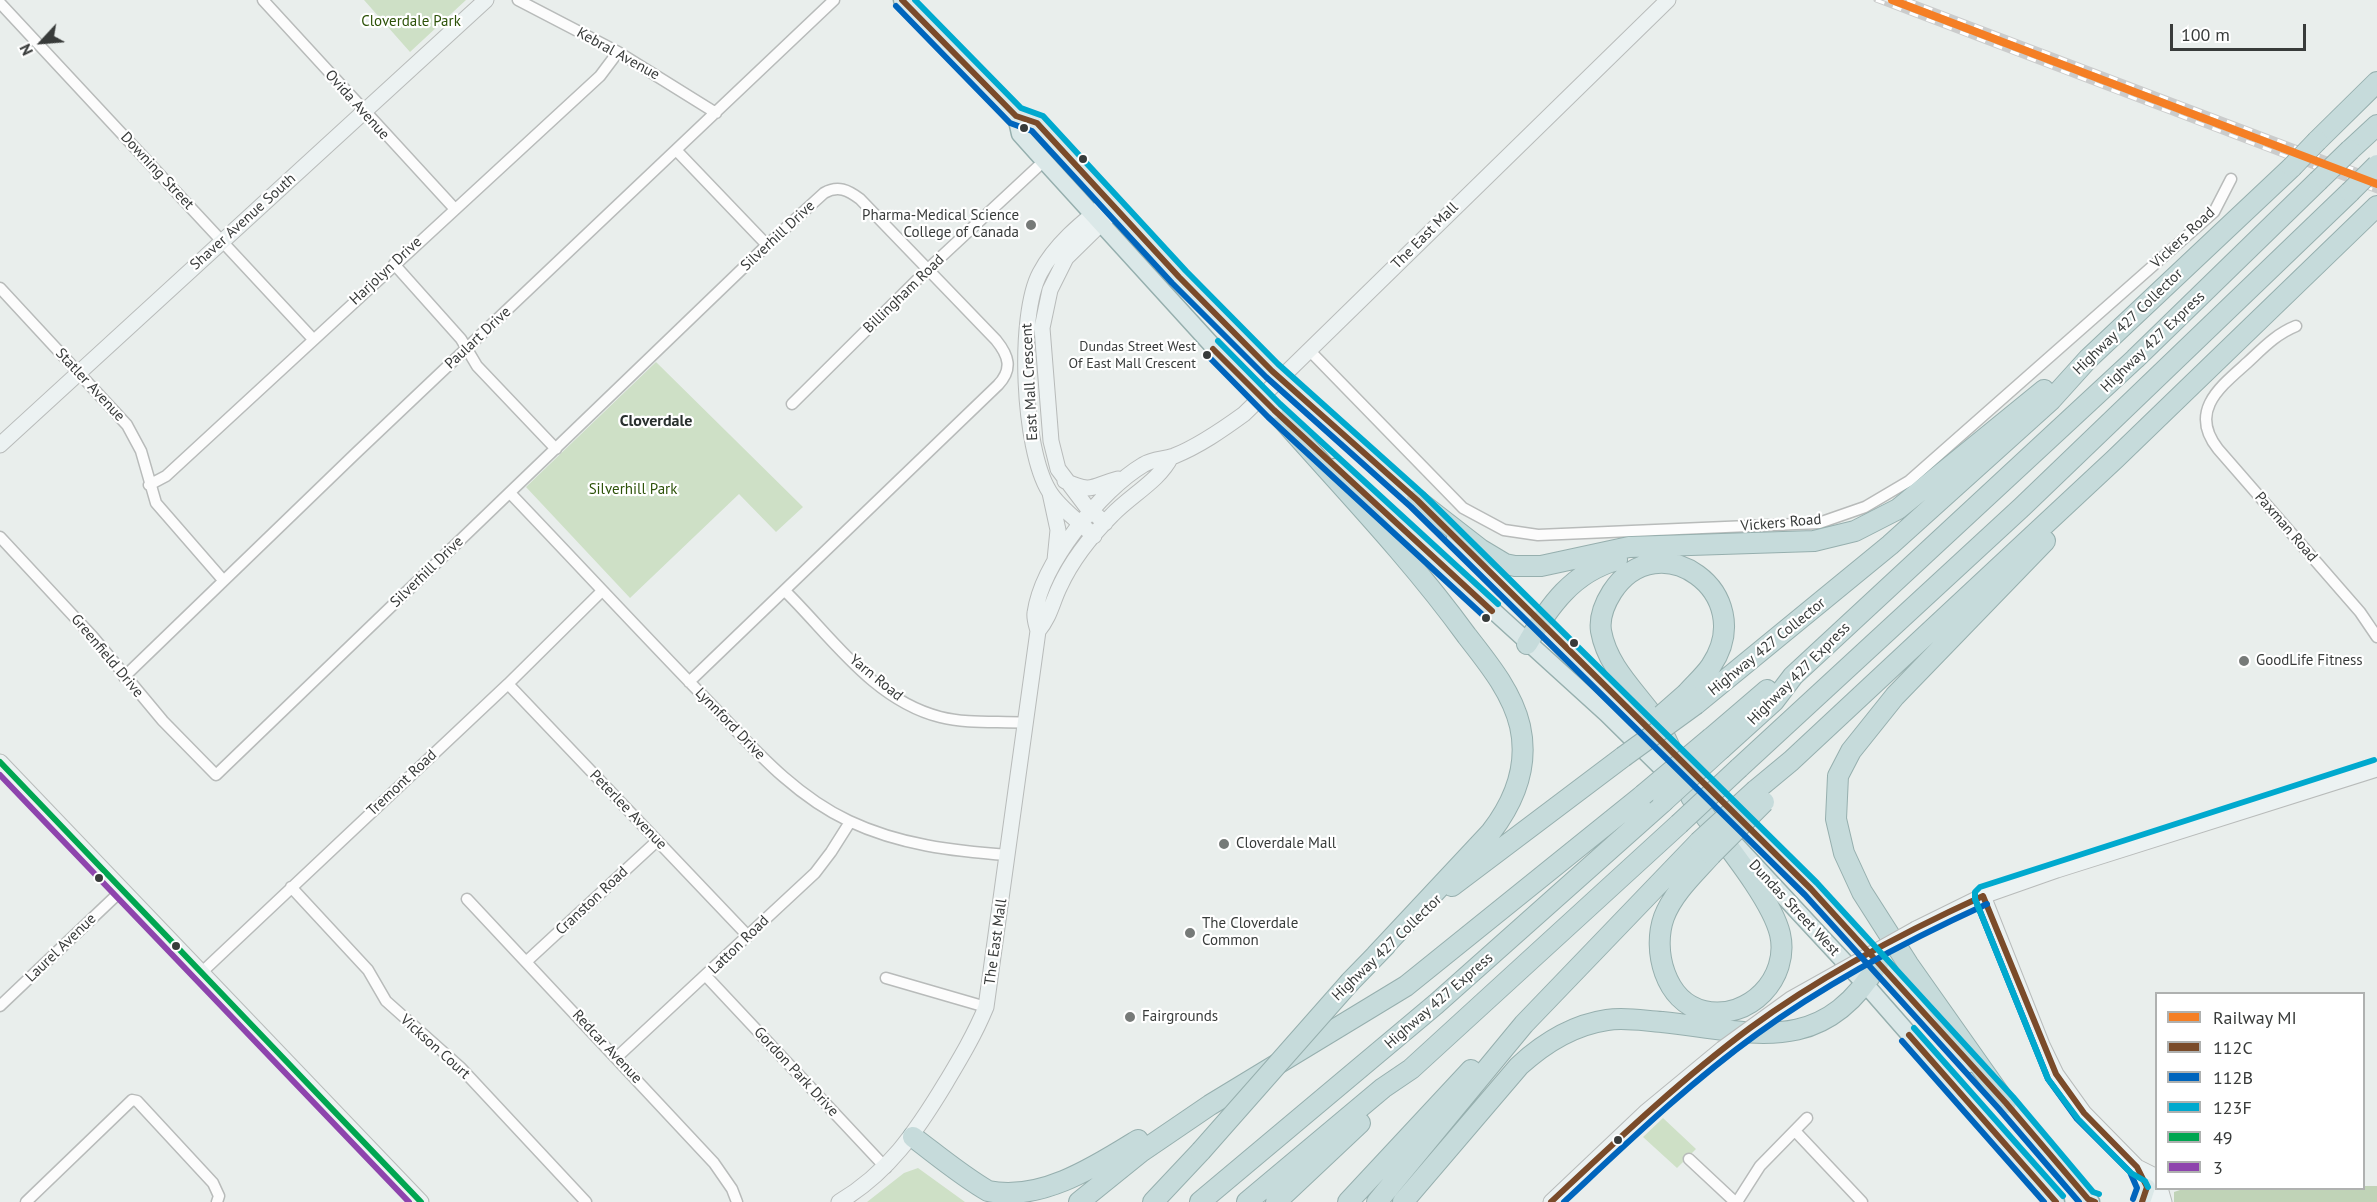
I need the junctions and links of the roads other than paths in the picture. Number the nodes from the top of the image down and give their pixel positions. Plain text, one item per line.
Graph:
1 (263, 0) edge
2 (486, 0) edge
3 (518, 0) edge
4 (834, 0) edge
5 (902, 0) edge
6 (1668, 0) edge
7 (0, 3) edge
8 (618, 52) junction
9 (2377, 82) edge
10 (364, 113) junction
11 (716, 113) junction
12 (1016, 116) junction
13 (2377, 124) edge
14 (676, 150) junction
15 (1044, 161) junction
16 (2377, 165) edge
17 (2231, 178) dead end
18 (1112, 205) junction
19 (2376, 207) edge
20 (454, 208) junction
21 (1097, 218) junction
22 (221, 241) junction
23 (767, 245) junction
24 (394, 264) junction
25 (928, 269) junction
26 (0, 288) edge
27 (2295, 326) dead end
28 (313, 339) junction
29 (467, 349) junction
30 (1309, 350) junction
31 (2088, 359) junction
32 (79, 373) junction
33 (792, 404) dead end
34 (1274, 410) junction
35 (0, 445) edge
36 (556, 449) junction
37 (1171, 457) junction
38 (1124, 477) junction
39 (1065, 481) junction
40 (149, 485) junction
41 (510, 493) junction
42 (1050, 493) junction
43 (1417, 500) junction
44 (2069, 501) junction
45 (1087, 518) junction
46 (1105, 523) junction
47 (1094, 536) junction
48 (0, 537) edge
49 (1669, 546) junction
50 (1054, 562) junction
51 (224, 580) junction
52 (602, 591) junction
53 (785, 591) junction
54 (1540, 621) junction
55 (1038, 631) junction
56 (2377, 637) edge
57 (1527, 644) junction
58 (124, 677) junction
59 (689, 682) junction
60 (508, 684) junction
61 (1691, 698) junction
62 (1026, 723) junction
63 (1716, 743) junction
64 (1672, 752) junction
65 (0, 762) edge
66 (2377, 769) edge
67 (216, 775) joint
68 (1691, 797) junction
69 (850, 822) junction
70 (657, 841) junction
71 (1705, 849) junction
72 (1008, 855) junction
73 (1679, 860) junction
74 (291, 887) junction
75 (122, 890) junction
76 (1983, 896) junction
77 (467, 899) dead end
78 (748, 936) junction
79 (1376, 954) junction
80 (527, 961) junction
81 (1878, 964) junction
82 (201, 973) junction
83 (706, 976) junction
84 (886, 978) dead end
85 (1866, 985) junction
86 (0, 1006) edge
87 (986, 1007) junction
88 (616, 1058) junction
89 (1411, 1069) junction
90 (1248, 1080) junction
91 (2006, 1103) junction
92 (1807, 1118) dead end
93 (1796, 1132) junction
94 (913, 1137) junction
95 (1689, 1159) dead end
96 (886, 1168) junction
97 (2152, 1192) edge
98 (2092, 1201) edge
99 (26, 1202) edge
100 (216, 1202) edge
101 (421, 1202) edge
102 (586, 1202) edge
103 (737, 1202) edge
104 (839, 1202) edge
105 (1079, 1202) edge
106 (1153, 1202) edge
107 (1200, 1202) edge
108 (1247, 1202) edge
109 (1276, 1202) edge
110 (1348, 1202) edge
111 (1377, 1202) edge
112 (1402, 1202) edge
113 (1551, 1202) edge
114 (1736, 1202) edge
115 (1862, 1202) edge
116 (2056, 1202) edge
117 (2164, 1202) edge

1 - 10 street, Ovida Avenue
2 - 10 main road, Shaver Avenue South
3 - 8 street, Kebral Avenue
4 - 11 street, Paulart Drive
5 - 12 main road, Dundas Street West
6 - 30 main road, The East Mall
7 - 22 street, Downing Street
8 - 11 street, Kebral Avenue
8 - 20 street, Harjolyn Drive
9 - 31 highway, Highway 427 Collector, bridge
10 - 20 street, Ovida Avenue
10 - 22 main road, Shaver Avenue South
11 - 14 street, Paulart Drive
12 - 15 main road, Dundas Street West
12 - 18 main road, Dundas Street West
13 - 63 highway, Highway 427 Express, bridge
14 - 23 street
14 - 29 street, Paulart Drive
15 - 21 main road, Dundas Street West
15 - 25 street, Billingham Road
16 - 89 highway, Highway 427 Express, bridge
17 - 30 street, Vickers Road
18 - 21 main road, East Mall Crescent
18 - 43 main road, Dundas Street West, bridge
19 - 44 highway
20 - 24 street, Harjolyn Drive
21 - 34 main road, Dundas Street West, bridge
21 - 39 main road, East Mall Crescent
21 - 42 main road, East Mall Crescent
22 - 28 street, Downing Street
22 - 32 main road, Shaver Avenue South
23 - 25 street, Silverhill Drive
23 - 36 street, Silverhill Drive
24 - 28 street, Harjolyn Drive
24 - 29 street
25 - 33 street, Billingham Road
25 - 53 street, Silverhill Drive
26 - 32 street, Statler Avenue
27 - 56 street, Paxman Road
28 - 40 street, Harjolyn Drive
29 - 36 street
29 - 51 street, Paulart Drive
30 - 37 main road, The East Mall
31 - 49 highway
31 - 61 highway, Highway 427 Collector
32 - 35 main road, Shaver Avenue South
32 - 40 street, Statler Avenue
34 - 57 main road, Dundas Street West
34 - 79 highway
36 - 41 street, Silverhill Drive
37 - 38 main road, The East Mall
37 - 46 main road, The East Mall
38 - 39 main road
38 - 45 main road, The East Mall
39 - 45 main road, East Mall Crescent
40 - 51 street, Statler Avenue
41 - 52 street, Lynnford Drive
41 - 67 street, Silverhill Drive
42 - 45 main road, East Mall Crescent
42 - 50 main road
43 - 49 highway
43 - 54 main road, Dundas Street West
44 - 71 highway, bridge
44 - 91 highway
45 - 46 main road, East Mall Crescent
45 - 47 main road, East Mall Crescent
45 - 50 main road, The East Mall
46 - 47 main road, The East Mall
47 - 55 main road, The East Mall
48 - 58 street, Greenfield Drive
49 - 54 highway
50 - 55 main road, The East Mall
51 - 58 street, Paulart Drive
52 - 59 street, Lynnford Drive
52 - 60 street, Tremont Road
53 - 59 street, Silverhill Drive
53 - 62 street, Yarn Road
54 - 57 highway
54 - 64 main road, Dundas Street West
55 - 62 main road, The East Mall
57 - 68 main road, Dundas Street West
58 - 67 street, Greenfield Drive
59 - 69 street, Lynnford Drive
60 - 70 street, Peterlee Avenue
60 - 74 street, Tremont Road
61 - 64 highway
61 - 79 highway, Highway 427 Collector, bridge
62 - 72 main road, The East Mall
63 - 90 highway, bridge
63 - 107 highway, Highway 427 Express, bridge
64 - 81 main road, Dundas Street West
65 - 75 main road
66 - 76 main road
68 - 71 highway
68 - 85 main road, Dundas Street West
69 - 72 street, Lynnford Drive
69 - 78 street, Latton Road
70 - 78 street, Peterlee Avenue
70 - 80 street, Cranston Road
71 - 73 highway
72 - 87 main road, The East Mall
73 - 110 highway
73 - 111 highway
74 - 82 street, Tremont Road
74 - 102 street, Vickson Court
75 - 82 main road
75 - 86 street, Laurel Avenue
76 - 97 main road
76 - 113 main road, bridge
77 - 80 street, Redcar Avenue
78 - 83 street, Latton Road
79 - 106 highway, Highway 427 Collector, bridge
80 - 88 street, Redcar Avenue
81 - 85 highway
81 - 91 main road, Dundas Street West
82 - 101 main road
83 - 88 street, Latton Road
83 - 96 street, Gordon Park Drive
84 - 87 street
85 - 112 highway
85 - 116 main road, Dundas Street West
87 - 94 main road, The East Mall
88 - 103 street, Redcar Avenue
89 - 108 highway, Highway 427 Express
89 - 109 highway
90 - 94 highway
90 - 105 highway
91 - 98 main road, Dundas Street West
92 - 93 street
93 - 114 street
93 - 115 street
94 - 96 main road, The East Mall
95 - 114 street
96 - 104 main road, The East Mall
97 - 117 main road
99 - 100 street

